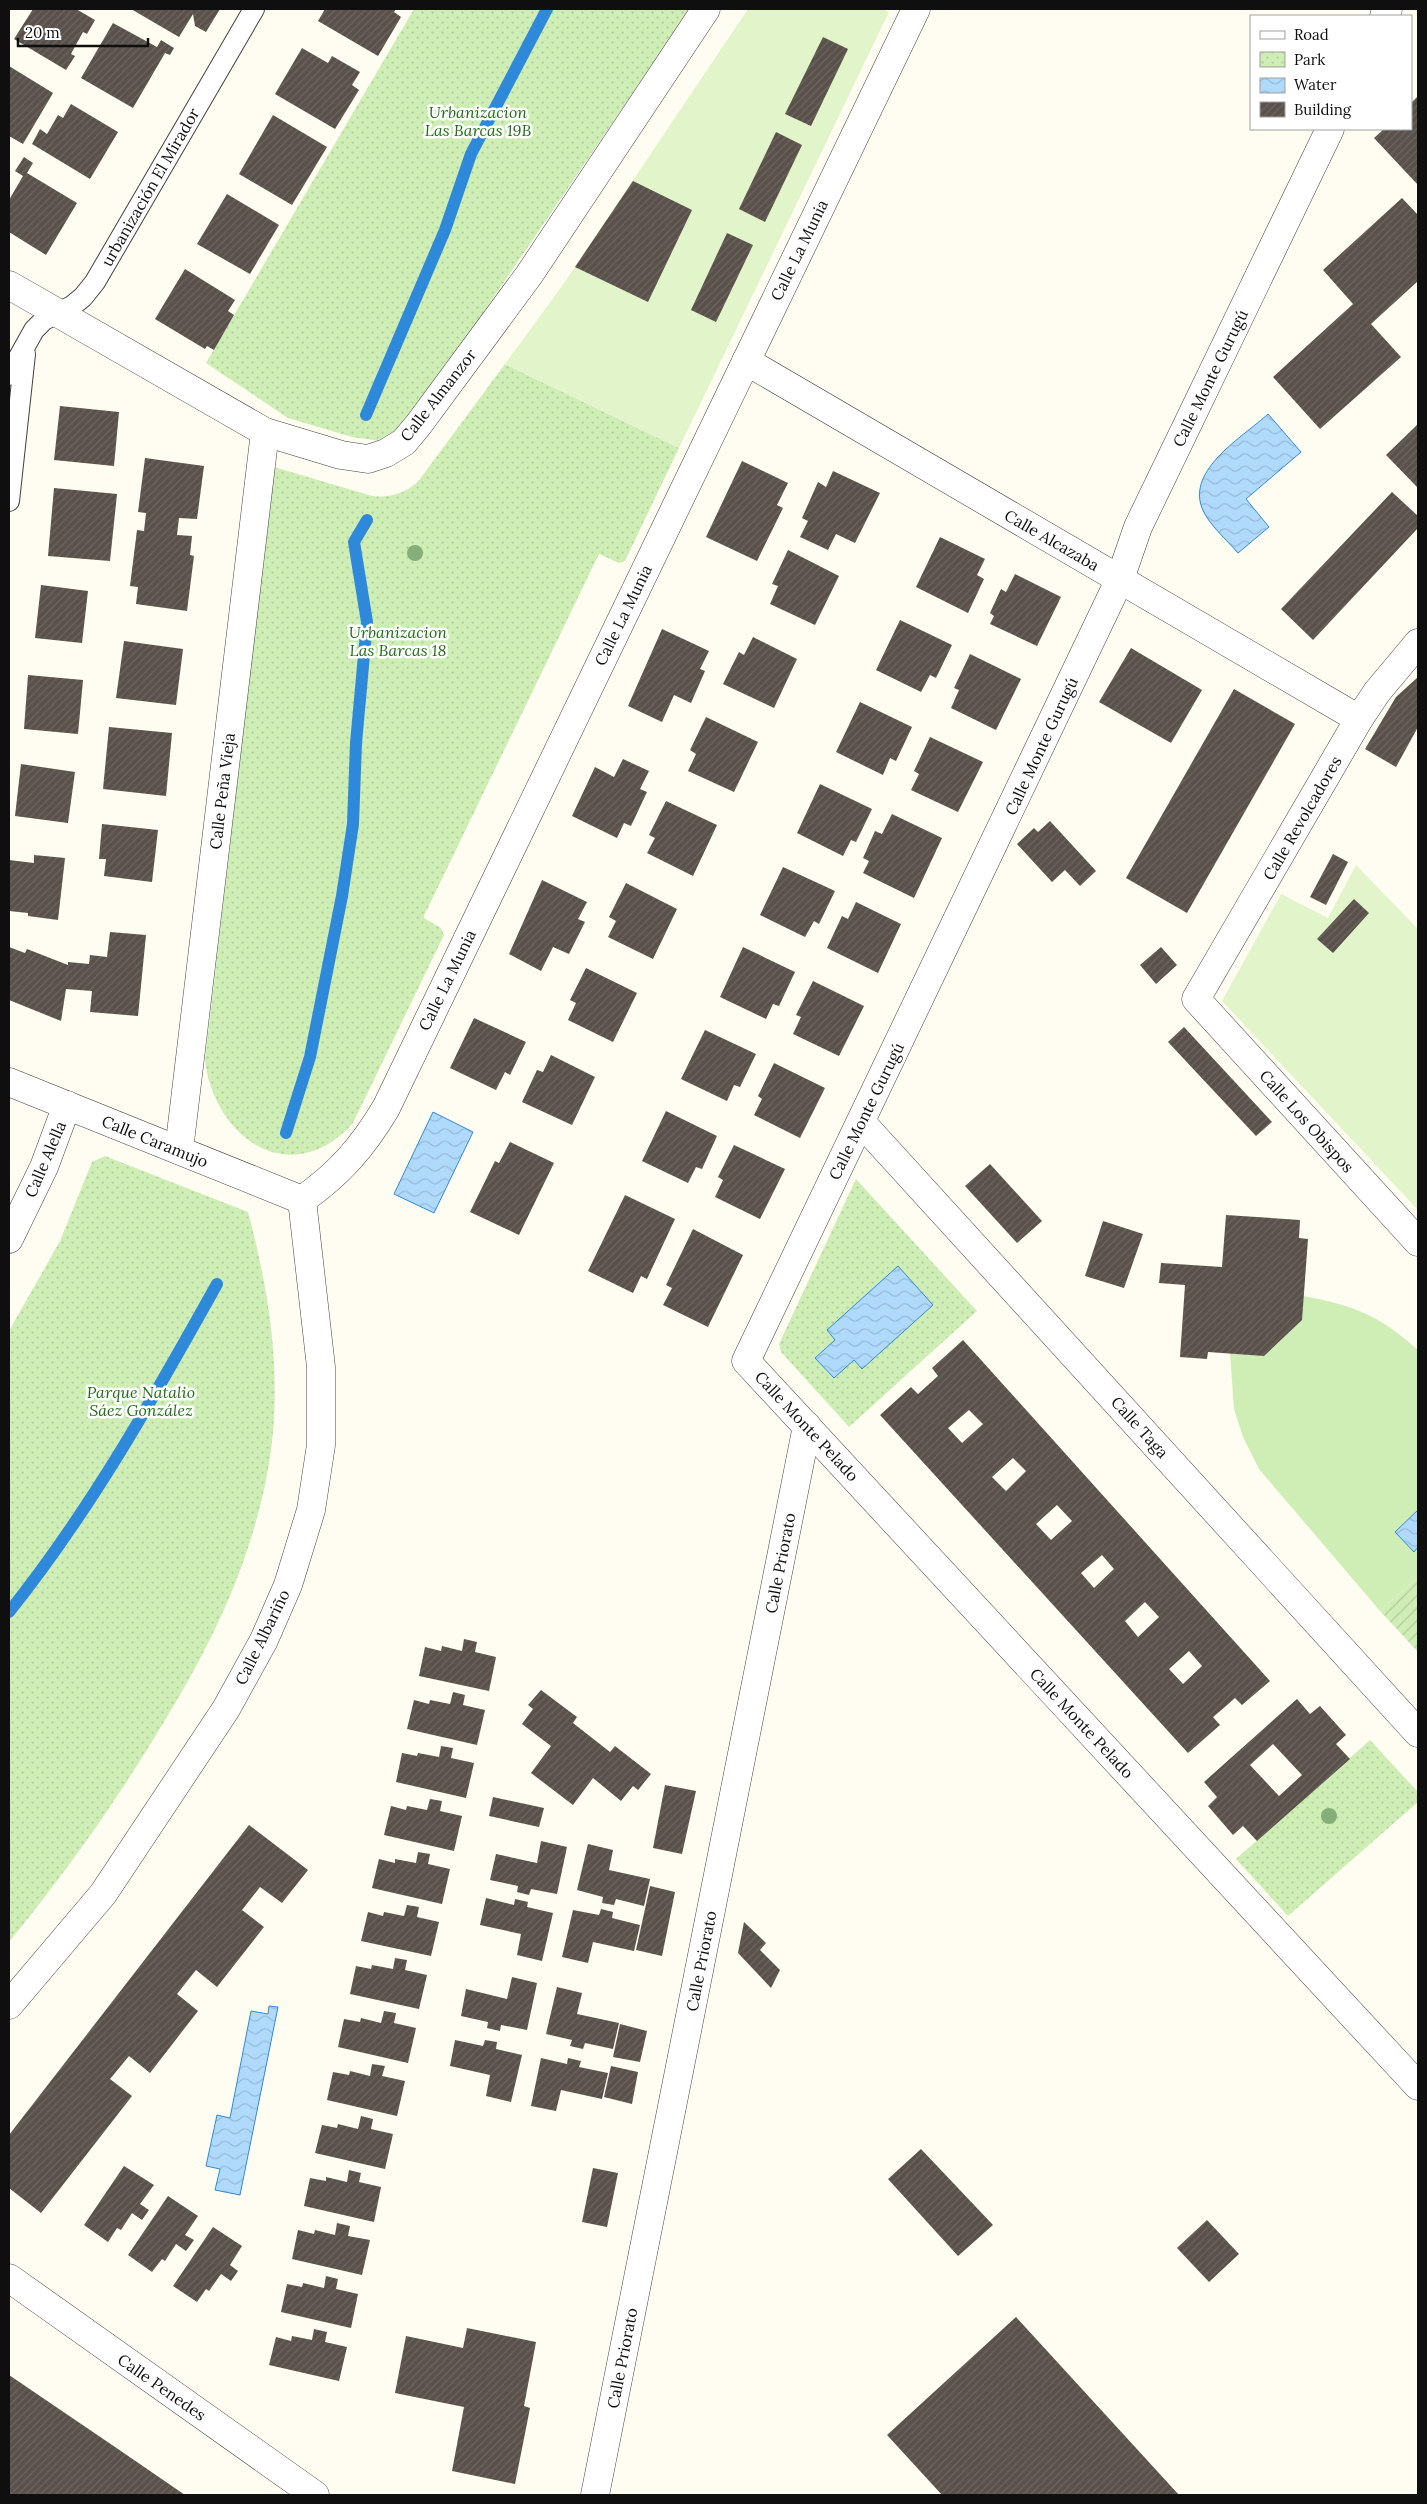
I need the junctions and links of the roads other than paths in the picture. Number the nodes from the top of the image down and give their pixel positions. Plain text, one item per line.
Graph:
1 (254, 9) edge
2 (706, 9) edge
3 (916, 9) edge
4 (1330, 130) edge
5 (9, 285) edge
6 (58, 313) junction
7 (26, 347) junction
8 (746, 361) junction
9 (9, 375) edge
10 (265, 432) junction
11 (9, 501) edge
12 (1120, 579) junction
13 (1418, 643) edge
14 (1359, 719) junction
15 (1196, 999) joint
16 (9, 1082) edge
17 (67, 1105) junction
18 (861, 1122) junction
19 (179, 1150) junction
20 (302, 1200) junction
21 (9, 1239) edge
22 (1418, 1242) edge
23 (746, 1361) joint
24 (807, 1426) junction
25 (1418, 1733) edge
26 (9, 2006) edge
27 (1418, 2086) edge
28 (9, 2278) edge
29 (315, 2495) edge
30 (595, 2495) edge

1 - 6 lane, urbanización El Mirador
2 - 10 street, Calle Almanzor
3 - 8 street, Calle La Munia
4 - 12 street, Calle Monte Gurugú
5 - 6 street, Calle Almanzor
6 - 7 lane, urbanización El Mirador
6 - 10 street, Calle Almanzor
7 - 9 lane, urbanización El Mirador
7 - 11 lane, urbanización El Mirador
8 - 12 street, Calle Alcazaba
8 - 20 street, Calle La Munia
10 - 19 street, Calle Peña Vieja
12 - 14 street, Calle Alcazaba
12 - 18 street, Calle Monte Gurugú
13 - 14 street, Calle Revolcadores
14 - 15 street, Calle Revolcadores
15 - 22 street, Calle Los Obispos
16 - 17 street, Calle Caramujo
17 - 19 street, Calle Caramujo
17 - 21 street, Calle Alella
18 - 23 street, Calle Monte Gurugú
18 - 25 street, Calle Taga
19 - 20 street, Calle Caramujo
20 - 26 street, Calle Albariño
23 - 24 street, Calle Monte Pelado
24 - 27 street, Calle Monte Pelado
24 - 30 street, Calle Priorato
28 - 29 street, Calle Penedes

